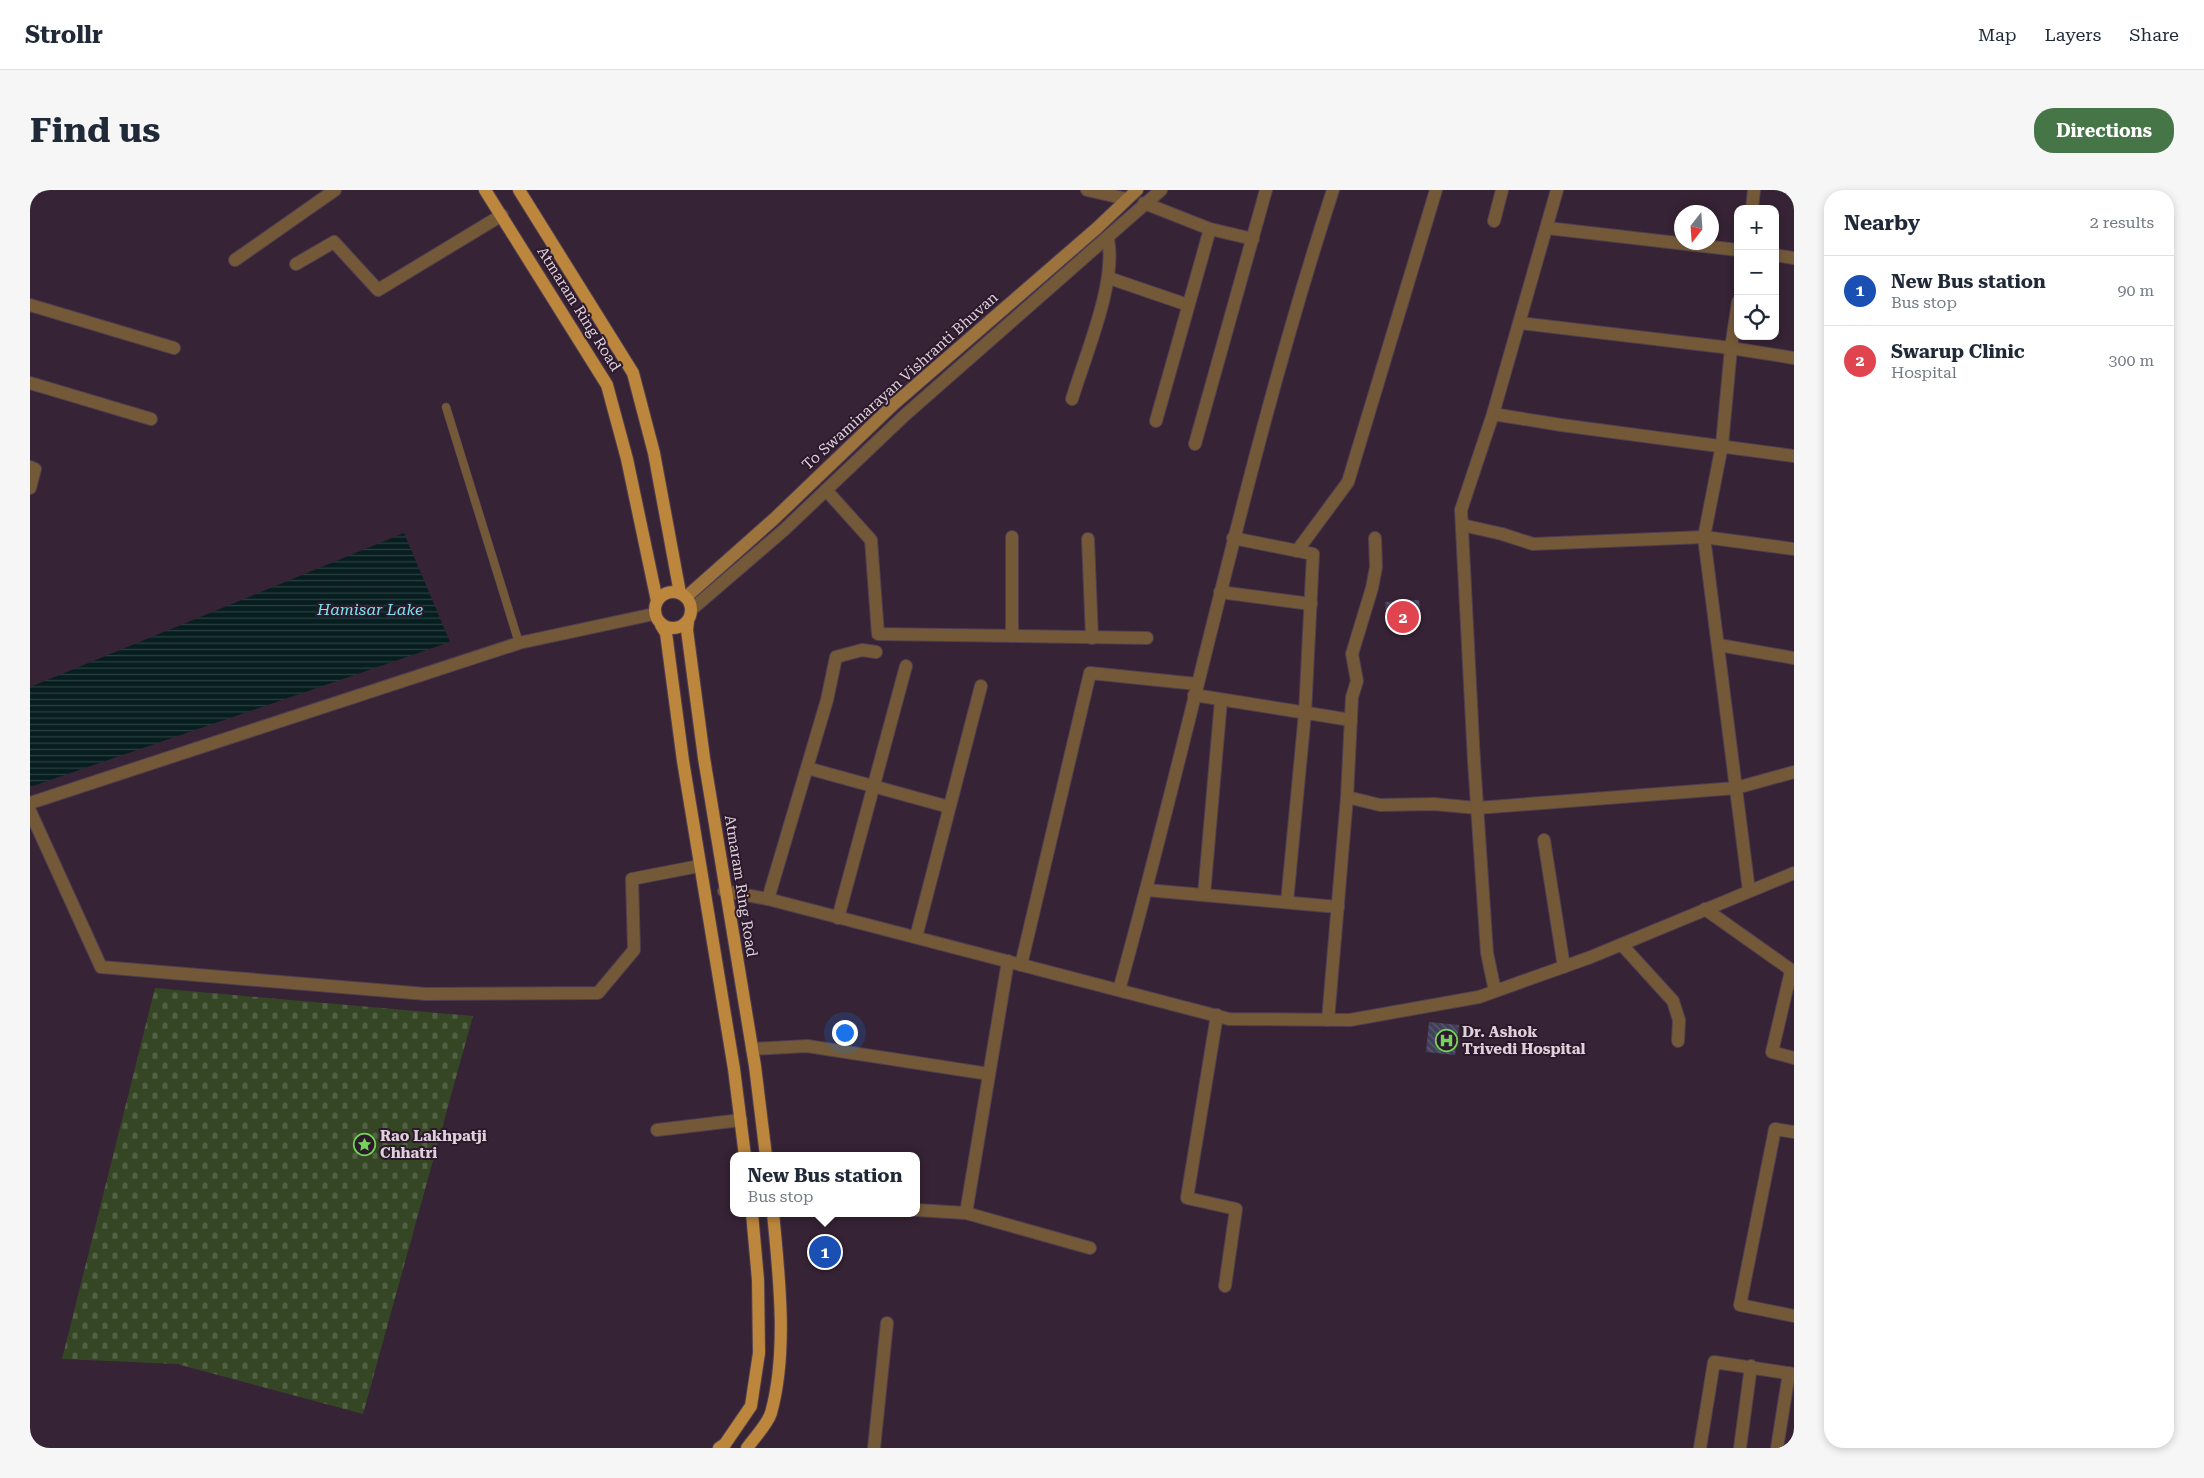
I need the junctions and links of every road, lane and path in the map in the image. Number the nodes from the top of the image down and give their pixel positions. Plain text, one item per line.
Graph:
1 (335, 190) edge
2 (485, 190) edge
3 (519, 190) edge
4 (1137, 190) edge
5 (1161, 190) edge
6 (1266, 190) edge
7 (1333, 190) edge
8 (1436, 190) edge
9 (1502, 190) edge
10 (1557, 190) edge
11 (1754, 190) edge
12 (1093, 191) edge
13 (1127, 199) junction
14 (1144, 203) junction
15 (1752, 205) edge
16 (502, 216) junction
17 (1494, 221) dead end
18 (1547, 228) junction
19 (1210, 229) junction
20 (1108, 238) junction
21 (1253, 239) junction
22 (1734, 250) edge
23 (1779, 256) edge
24 (1794, 258) edge
25 (235, 260) dead end
26 (296, 264) dead end
27 (1109, 278) junction
28 (1188, 304) junction
29 (30, 306) edge
30 (1520, 323) junction
31 (1734, 328) edge
32 (174, 348) dead end
33 (1731, 348) junction
34 (1794, 358) edge
35 (30, 383) edge
36 (1072, 399) dead end
37 (446, 407) dead end
38 (1493, 414) junction
39 (151, 419) dead end
40 (1156, 421) dead end
41 (1195, 444) dead end
42 (1722, 445) junction
43 (1794, 456) edge
44 (30, 467) edge
45 (30, 488) edge
46 (826, 490) junction
47 (1462, 525) junction
48 (1012, 537) dead end
49 (1704, 537) junction
50 (1233, 538) junction
51 (1375, 538) dead end
52 (1088, 539) dead end
53 (1794, 549) edge
54 (1297, 551) junction
55 (1220, 592) junction
56 (683, 595) junction
57 (656, 601) junction
58 (1311, 604) junction
59 (690, 615) junction
60 (658, 619) junction
61 (1012, 636) junction
62 (1092, 638) junction
63 (1147, 638) dead end
64 (519, 643) junction
65 (1719, 646) junction
66 (876, 652) dead end
67 (1794, 658) edge
68 (906, 666) dead end
69 (981, 686) dead end
70 (1196, 690) junction
71 (1221, 700) junction
72 (1305, 713) junction
73 (1351, 720) junction
74 (807, 768) junction
75 (1794, 772) edge
76 (873, 786) junction
77 (1736, 788) junction
78 (1347, 797) junction
79 (30, 803) edge
80 (950, 807) junction
81 (1477, 808) junction
82 (30, 811) edge
83 (1544, 840) dead end
84 (699, 866) junction
85 (1794, 873) edge
86 (1147, 890) junction
87 (724, 891) junction
88 (1749, 891) junction
89 (1204, 895) junction
90 (768, 899) junction
91 (1287, 902) junction
92 (1338, 907) junction
93 (1705, 909) junction
94 (838, 918) junction
95 (916, 937) junction
96 (1622, 944) junction
97 (1008, 961) junction
98 (1021, 964) junction
99 (1564, 967) junction
100 (1792, 971) edge
101 (1119, 990) junction
102 (1495, 991) junction
103 (1217, 1016) junction
104 (1328, 1020) junction
105 (1678, 1041) dead end
106 (752, 1049) junction
107 (1794, 1058) edge
108 (989, 1074) junction
109 (741, 1120) junction
110 (657, 1130) dead end
111 (1794, 1132) edge
112 (745, 1152) edge
113 (765, 1152) edge
114 (920, 1210) edge
115 (966, 1213) junction
116 (752, 1217) edge
117 (773, 1217) edge
118 (1090, 1248) dead end
119 (1225, 1286) dead end
120 (1794, 1316) edge
121 (887, 1322) dead end
122 (1751, 1366) junction
123 (1792, 1374) edge
124 (719, 1448) edge
125 (747, 1448) edge
126 (874, 1448) edge
127 (1700, 1448) edge
128 (1740, 1448) edge
129 (1777, 1448) edge

1 - 25 street
2 - 16 main road, Atmaram Ring Road
3 - 56 main road, Atmaram Ring Road
4 - 13 main road, To Swaminarayan Vishranti Bhuvan
5 - 14 street
6 - 21 street
7 - 50 street
8 - 54 street
9 - 17 street
10 - 18 street
11 - 15 street
12 - 13 street
13 - 56 main road, To Swaminarayan Vishranti Bhuvan
14 - 19 street
14 - 20 street
16 - 26 street
16 - 57 main road, Atmaram Ring Road
18 - 22 street
18 - 30 street
19 - 21 street
19 - 28 street
20 - 27 street
20 - 46 street
21 - 41 street
23 - 24 street
27 - 28 street
27 - 36 street
28 - 40 street
29 - 32 street
30 - 33 street
30 - 38 street
31 - 33 street
33 - 34 street
33 - 42 street
35 - 39 street
37 - 64 lane
38 - 42 street
38 - 47 street
42 - 43 street
42 - 49 street
44 - 45 street
46 - 59 street
46 - 61 street
47 - 49 street
47 - 81 street
48 - 61 street
49 - 53 street
49 - 65 street
50 - 54 street
50 - 55 street
51 - 73 street
52 - 62 street
54 - 58 street
55 - 58 street
55 - 70 street
56 - 57 main road
56 - 59 main road
57 - 60 main road
58 - 72 street
59 - 60 main road
59 - 87 main road, Atmaram Ring Road
60 - 64 street
60 - 84 main road
61 - 62 street
62 - 63 street
64 - 79 street
65 - 67 street
65 - 77 street
66 - 74 street
68 - 76 street
69 - 80 street
70 - 71 street
70 - 86 street
70 - 98 street
71 - 72 street
71 - 89 street
72 - 73 street
72 - 91 street
73 - 78 street
74 - 76 street
74 - 90 street
75 - 77 street
76 - 80 street
76 - 94 street
77 - 81 street
77 - 88 street
78 - 81 street
78 - 92 street
80 - 95 street
81 - 102 street
82 - 84 street
83 - 99 street
84 - 109 main road
85 - 88 street
86 - 89 street
86 - 101 street
87 - 90 street
87 - 106 main road, Atmaram Ring Road
88 - 93 street
89 - 91 street
90 - 94 street
91 - 92 street
92 - 104 street
93 - 96 street
93 - 100 street
94 - 95 street
95 - 97 street
96 - 99 street
96 - 105 street
97 - 98 street
97 - 108 street
98 - 101 street
99 - 102 street
100 - 107 street
101 - 103 street
102 - 104 street
103 - 104 street
103 - 119 street
106 - 108 street
106 - 113 main road, Atmaram Ring Road
108 - 115 street
109 - 110 street
109 - 112 main road
111 - 120 street
114 - 115 street
115 - 118 street
116 - 124 main road
117 - 125 main road
121 - 126 street
122 - 123 street
122 - 127 street
122 - 128 street
123 - 129 street

